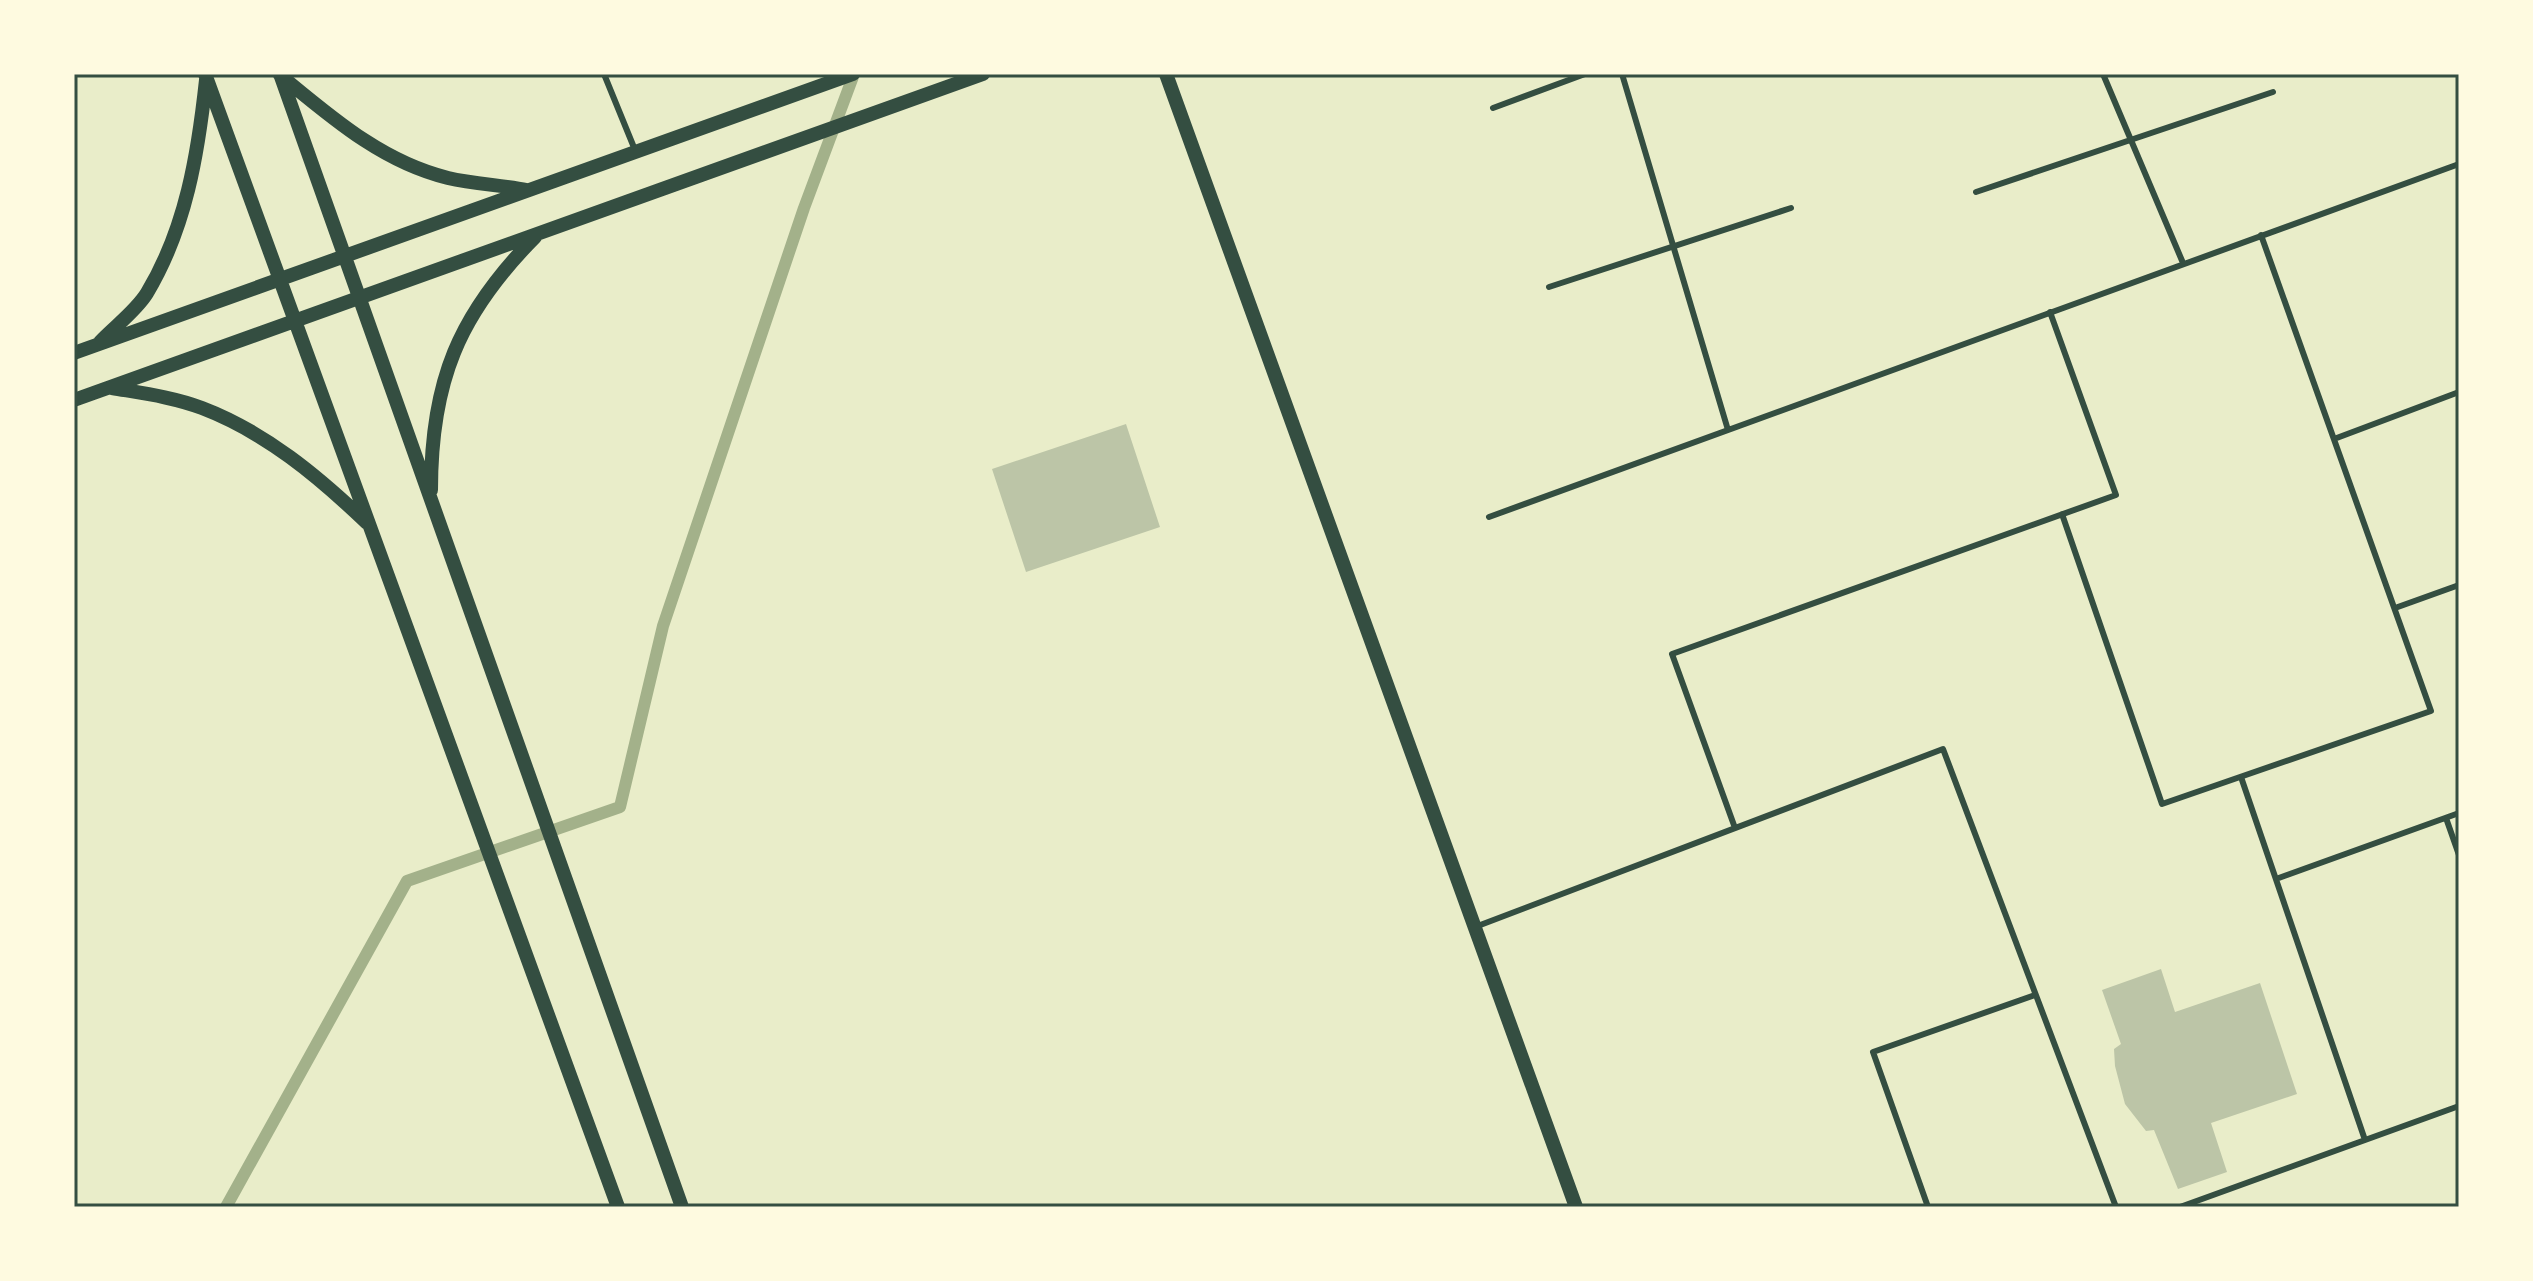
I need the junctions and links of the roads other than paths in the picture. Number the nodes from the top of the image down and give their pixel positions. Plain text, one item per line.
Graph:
1 (280, 74) edge
2 (604, 74) edge
3 (853, 74) edge
4 (983, 74) edge
5 (1166, 74) edge
6 (1585, 74) edge
7 (1622, 74) edge
8 (2103, 74) edge
9 (206, 76) edge
10 (2273, 92) dead end
11 (1493, 108) dead end
12 (2131, 140) junction
13 (636, 153) junction
14 (2459, 164) edge
15 (529, 191) junction
16 (1976, 192) dead end
17 (1791, 208) dead end
18 (538, 234) junction
19 (2261, 235) junction
20 (1674, 246) junction
21 (344, 257) junction
22 (2183, 263) junction
23 (280, 280) junction
24 (1549, 287) dead end
25 (359, 298) junction
26 (2050, 312) junction
27 (296, 321) junction
28 (96, 345) junction
29 (74, 353) edge
30 (110, 387) junction
31 (2459, 392) edge
32 (74, 400) edge
33 (1728, 430) junction
34 (2334, 439) junction
35 (431, 500) junction
36 (2062, 514) junction
37 (1489, 517) dead end
38 (370, 526) junction
39 (2459, 585) edge
40 (2395, 608) junction
41 (2241, 777) junction
42 (2459, 813) edge
43 (2446, 818) junction
44 (1735, 828) junction
45 (2459, 855) edge
46 (2276, 879) junction
47 (1475, 927) junction
48 (2035, 995) junction
49 (2459, 1106) edge
50 (2365, 1140) junction
51 (618, 1207) edge
52 (682, 1207) edge
53 (1576, 1207) edge
54 (1928, 1207) edge
55 (2116, 1207) edge
56 (2180, 1207) edge

1 - 15 street
1 - 21 street
2 - 13 lane
3 - 13 street
4 - 18 street
5 - 47 street
6 - 11 lane
7 - 20 lane
8 - 12 lane
9 - 23 street
9 - 28 street
10 - 12 lane
12 - 16 lane
12 - 22 lane
13 - 15 street
14 - 19 lane
15 - 21 street
17 - 20 lane
18 - 25 street
18 - 35 street
19 - 22 lane
19 - 34 lane
20 - 24 lane
20 - 33 lane
21 - 23 street
21 - 25 street
22 - 26 lane
23 - 27 street
23 - 28 street
25 - 27 street
25 - 35 street
26 - 33 lane
26 - 36 lane
27 - 30 street
27 - 38 street
28 - 29 street
30 - 32 street
30 - 38 street
31 - 34 lane
33 - 37 lane
34 - 40 lane
35 - 52 street
36 - 41 lane
36 - 44 lane
38 - 51 street
39 - 40 lane
40 - 41 lane
41 - 46 lane
42 - 43 lane
43 - 45 lane
43 - 46 lane
44 - 47 lane
44 - 48 lane
46 - 50 lane
47 - 53 street
48 - 54 lane
48 - 55 lane
49 - 50 lane
50 - 56 lane

